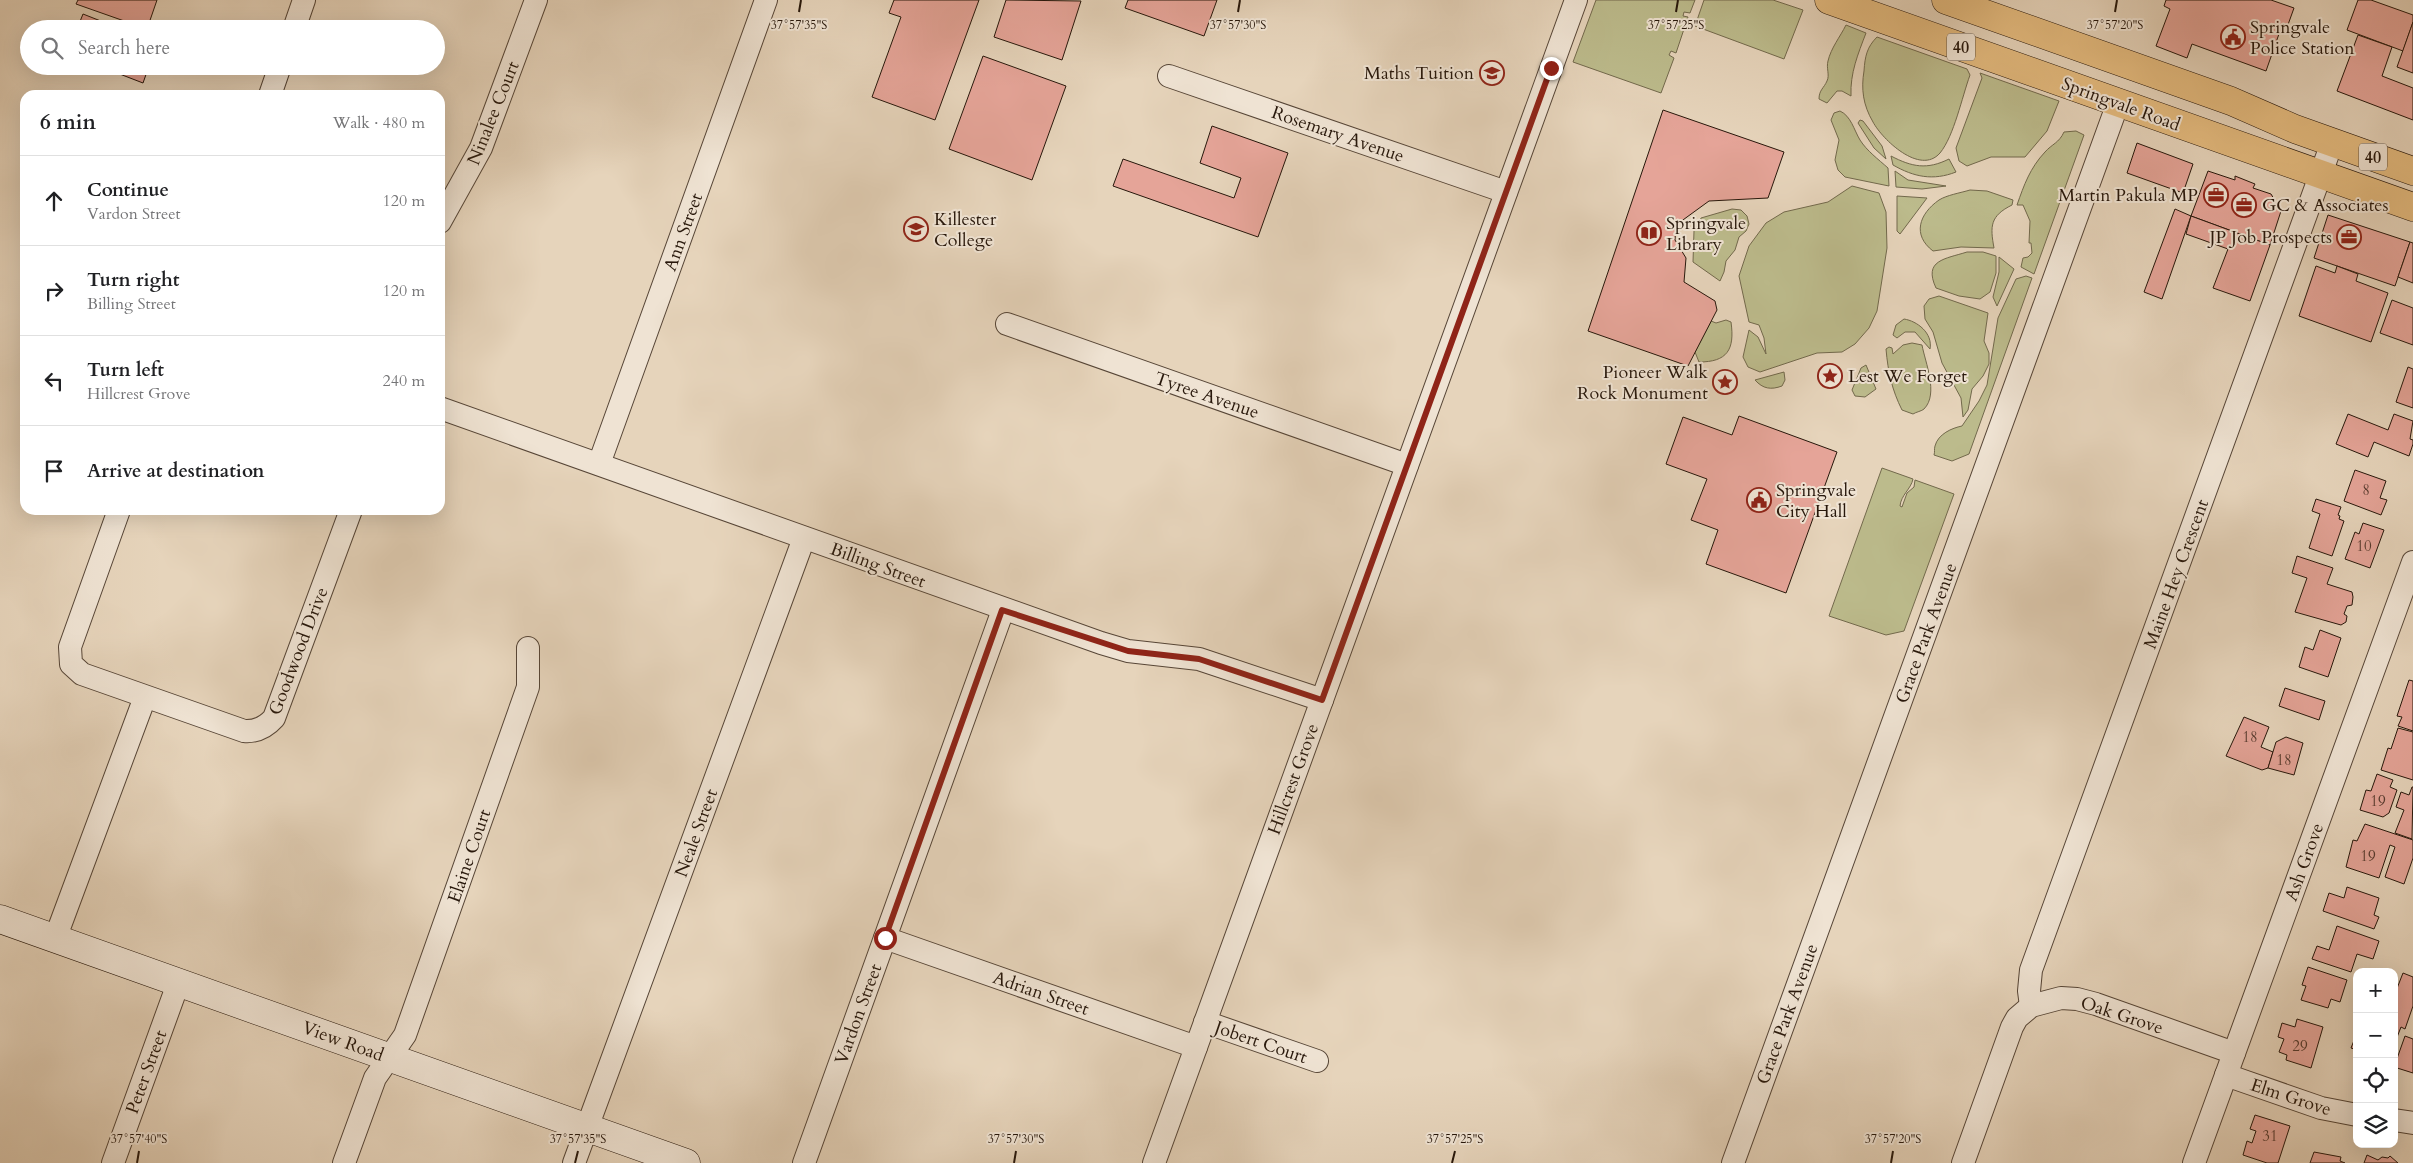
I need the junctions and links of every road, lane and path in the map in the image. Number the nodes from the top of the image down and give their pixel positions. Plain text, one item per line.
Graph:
1 (304, 0) edge
2 (536, 0) edge
3 (766, 0) edge
4 (1576, 0) edge
5 (1829, 0) edge
6 (1946, 0) edge
7 (297, 20) edge
8 (2018, 26) junction
9 (2005, 63) junction
10 (277, 75) edge
11 (1169, 76) dead end
12 (272, 90) edge
13 (2118, 103) junction
14 (2332, 142) junction
15 (2413, 171) edge
16 (2321, 175) junction
17 (1506, 192) junction
18 (2413, 207) edge
19 (445, 213) edge
20 (1007, 324) dead end
21 (445, 410) edge
22 (599, 464) junction
23 (1407, 465) junction
24 (116, 515) edge
25 (349, 515) edge
26 (804, 538) junction
27 (2413, 562) edge
28 (1002, 610) junction
29 (528, 648) dead end
30 (145, 697) junction
31 (1322, 700) junction
32 (0, 919) edge
33 (885, 938) junction
34 (56, 939) junction
35 (179, 981) junction
36 (2031, 1006) junction
37 (1205, 1022) junction
38 (1196, 1047) junction
39 (2234, 1053) junction
40 (388, 1057) junction
41 (1317, 1061) dead end
42 (2226, 1075) junction
43 (2353, 1114) edge
44 (2398, 1120) edge
45 (2413, 1122) edge
46 (587, 1128) junction
47 (113, 1163) edge
48 (344, 1163) edge
49 (574, 1163) edge
50 (686, 1163) edge
51 (804, 1163) edge
52 (1154, 1163) edge
53 (1733, 1163) edge
54 (1963, 1163) edge
55 (2194, 1163) edge

1 - 7 street
2 - 19 street, Ninalee Court
3 - 22 street, Ann Street
4 - 17 street, Hillcrest Grove
5 - 9 highway, Springvale Road / 40
6 - 8 highway, 40
8 - 9 highway
8 - 14 highway, 40
9 - 13 highway, Springvale Road / 40
10 - 12 street
11 - 17 street, Rosemary Avenue
13 - 16 highway, Springvale Road / 40
13 - 53 street, Grace Park Avenue
14 - 15 highway, 40
14 - 16 street, Maine Hey Crescent
16 - 18 highway, Springvale Road / 40
16 - 36 street, Maine Hey Crescent
17 - 23 street, Hillcrest Grove
20 - 23 street, Tyree Avenue
21 - 22 street, Billing Street
22 - 26 street, Billing Street
23 - 31 street, Hillcrest Grove
24 - 30 street, Goodwood Drive
25 - 30 street, Goodwood Drive
26 - 28 street, Billing Street
26 - 46 street, Neale Street
27 - 39 street, Ash Grove
28 - 31 street, Billing Street
28 - 33 street, Vardon Street
29 - 40 street, Elaine Court
30 - 34 street
31 - 37 street, Hillcrest Grove
32 - 34 street, View Road
33 - 38 street, Adrian Street
33 - 51 street, Vardon Street
34 - 35 street, View Road
35 - 40 street, View Road
35 - 47 street, Peter Street
36 - 39 street, Oak Grove
36 - 54 street
37 - 38 street, Hillcrest Grove
37 - 41 street, Jobert Court
38 - 52 street, Hillcrest Grove
39 - 42 street, Ash Grove
40 - 46 street, View Road
40 - 48 street, Elaine Court
42 - 43 street, Elm Grove
42 - 55 street, Ash Grove
44 - 45 street
46 - 49 street, Neale Street
46 - 50 street, View Road

